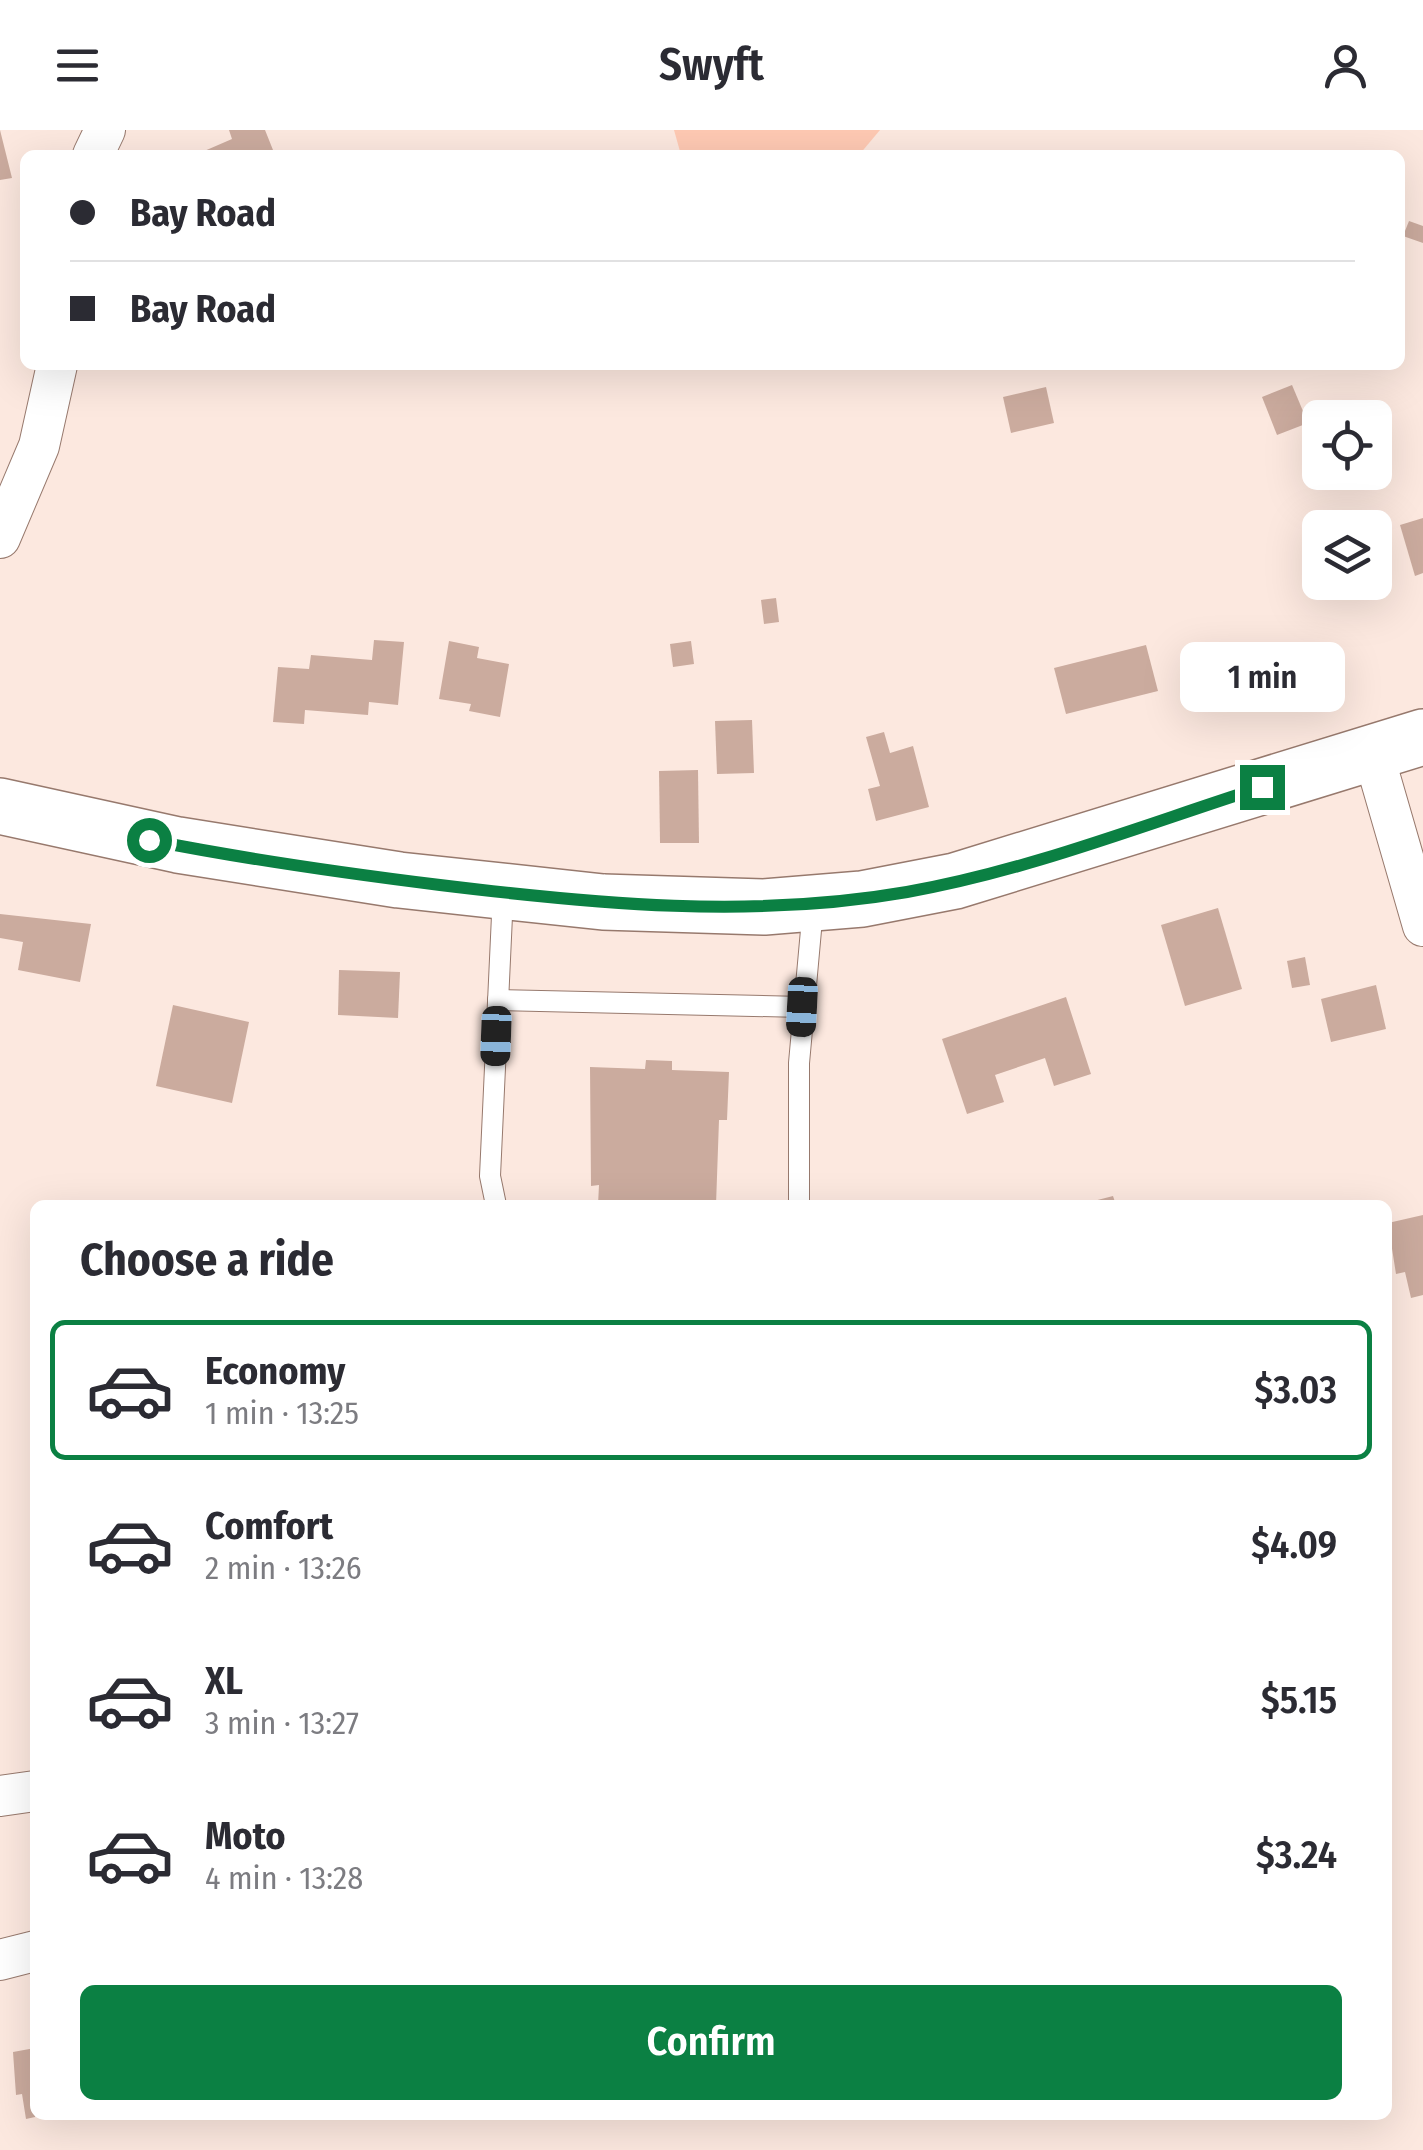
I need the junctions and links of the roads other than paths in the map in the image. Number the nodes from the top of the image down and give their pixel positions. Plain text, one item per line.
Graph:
1 (56, 370) edge
2 (0, 538) edge
3 (1398, 745) edge
4 (0, 806) edge
5 (503, 892) junction
6 (814, 904) junction
7 (1423, 926) edge
8 (498, 1000) junction
9 (802, 1007) junction
10 (495, 1200) edge
11 (799, 1200) edge
12 (30, 1792) edge
13 (0, 1796) edge
14 (30, 1952) edge
15 (0, 1960) edge

1 - 2 street
3 - 6 main road
3 - 7 street
4 - 5 main road
5 - 6 main road
5 - 8 lane
6 - 9 lane
8 - 9 lane
8 - 10 lane
9 - 11 lane
12 - 13 street
14 - 15 street

